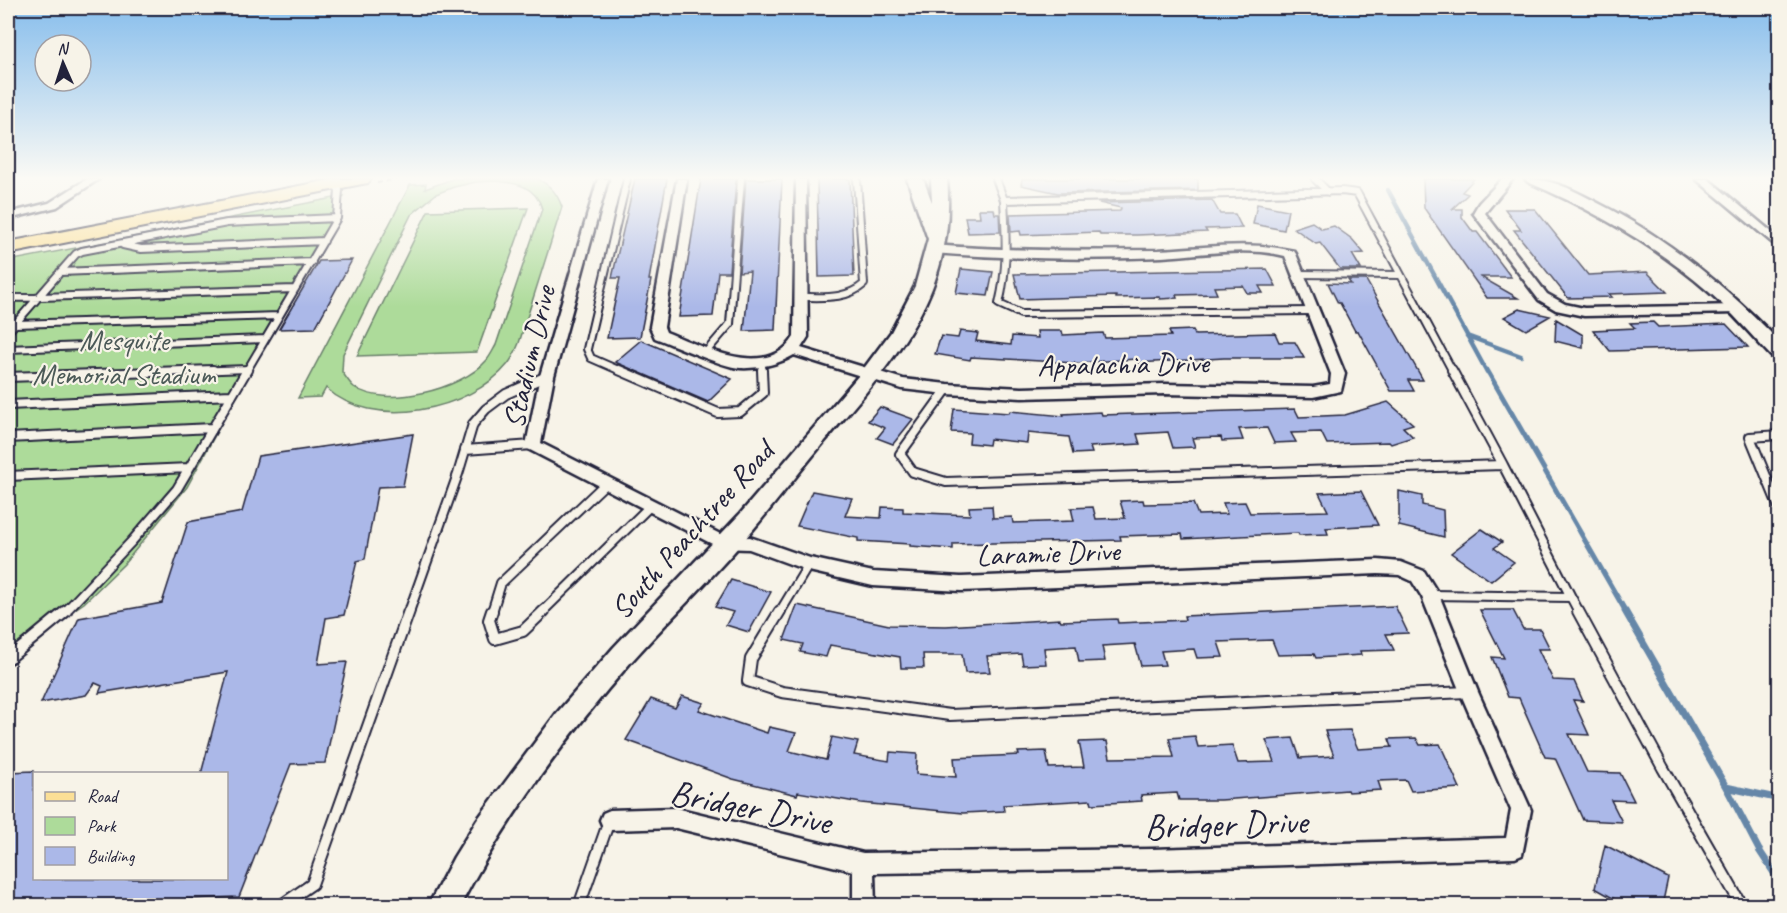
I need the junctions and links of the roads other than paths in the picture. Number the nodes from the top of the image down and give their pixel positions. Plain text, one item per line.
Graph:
1 (63, 222) edge
2 (138, 222) edge
3 (238, 222) edge
4 (335, 222) edge
5 (591, 222) edge
6 (617, 222) edge
7 (675, 222) edge
8 (738, 222) edge
9 (801, 222) edge
10 (860, 222) edge
11 (929, 222) edge
12 (938, 222) edge
13 (1005, 222) edge
14 (1372, 222) edge
15 (1486, 222) edge
16 (1620, 222) edge
17 (1751, 222) edge
18 (8, 232) edge
19 (324, 241) junction
20 (119, 244) junction
21 (934, 245) junction
22 (1779, 246) edge
23 (8, 248) edge
24 (1007, 253) junction
25 (312, 262) junction
26 (60, 272) junction
27 (1297, 274) junction
28 (1401, 275) junction
29 (296, 289) junction
30 (801, 297) junction
31 (8, 298) edge
32 (38, 298) junction
33 (1738, 309) junction
34 (1311, 310) junction
35 (279, 316) junction
36 (15, 324) junction
37 (8, 332) edge
38 (265, 339) junction
39 (8, 349) edge
40 (793, 350) junction
41 (706, 352) junction
42 (1779, 354) edge
43 (762, 362) junction
44 (247, 369) junction
45 (870, 375) junction
46 (547, 376) junction
47 (8, 377) edge
48 (947, 389) junction
49 (231, 395) junction
50 (8, 405) edge
51 (212, 428) junction
52 (1779, 435) edge
53 (8, 438) edge
54 (532, 445) junction
55 (465, 450) junction
56 (1503, 465) junction
57 (189, 468) junction
58 (8, 476) edge
59 (606, 483) junction
60 (650, 506) junction
61 (1779, 510) edge
62 (726, 544) junction
63 (809, 564) junction
64 (1378, 567) joint
65 (1430, 595) junction
66 (1571, 597) junction
67 (8, 659) edge
68 (1469, 692) junction
69 (610, 820) joint
70 (863, 863) junction
71 (280, 906) edge
72 (443, 906) edge
73 (579, 906) edge
74 (864, 906) edge
75 (1742, 906) edge

1 - 18 main road
2 - 23 main road
3 - 20 lane
4 - 19 lane
5 - 46 street, Stadium Drive
6 - 43 lane
7 - 41 street
8 - 41 lane
9 - 30 street
10 - 30 lane
11 - 21 main road
12 - 21 main road, South Peachtree Road
13 - 24 lane
14 - 28 lane
15 - 33 street
16 - 33 main road
17 - 22 street
19 - 20 lane
19 - 25 lane
20 - 26 lane
21 - 24 street
21 - 45 main road, South Peachtree Road
24 - 27 street, Appalachia Drive
24 - 34 lane
25 - 26 lane
25 - 29 lane
26 - 32 lane
27 - 28 lane
27 - 34 street, Appalachia Drive
28 - 56 lane
29 - 32 lane
29 - 35 lane
30 - 40 street
31 - 32 lane
32 - 36 lane
33 - 42 main road
34 - 48 street, Appalachia Drive
35 - 36 lane
35 - 38 lane
36 - 37 lane
38 - 39 lane
38 - 44 lane
40 - 43 street
40 - 45 street, Appalachia Drive
41 - 43 street
44 - 47 lane
44 - 49 lane
45 - 48 street, Appalachia Drive
45 - 62 main road, South Peachtree Road
46 - 54 street, Stadium Drive
46 - 55 lane
48 - 56 lane
49 - 50 lane
49 - 51 lane
51 - 53 lane
51 - 57 lane
52 - 61 lane
54 - 55 lane
54 - 59 street, Stadium Drive
55 - 71 lane
56 - 66 lane
57 - 58 lane
57 - 67 lane
59 - 60 street, Stadium Drive
59 - 60 lane
60 - 62 street, Stadium Drive
62 - 63 street, Laramie Drive
62 - 72 main road, South Peachtree Road
63 - 64 street, Laramie Drive
63 - 68 lane
64 - 65 street, Bridger Drive
65 - 66 lane
65 - 68 street, Bridger Drive
66 - 75 lane
68 - 70 street, Bridger Drive
69 - 70 street, Bridger Drive
69 - 73 lane
70 - 74 street

